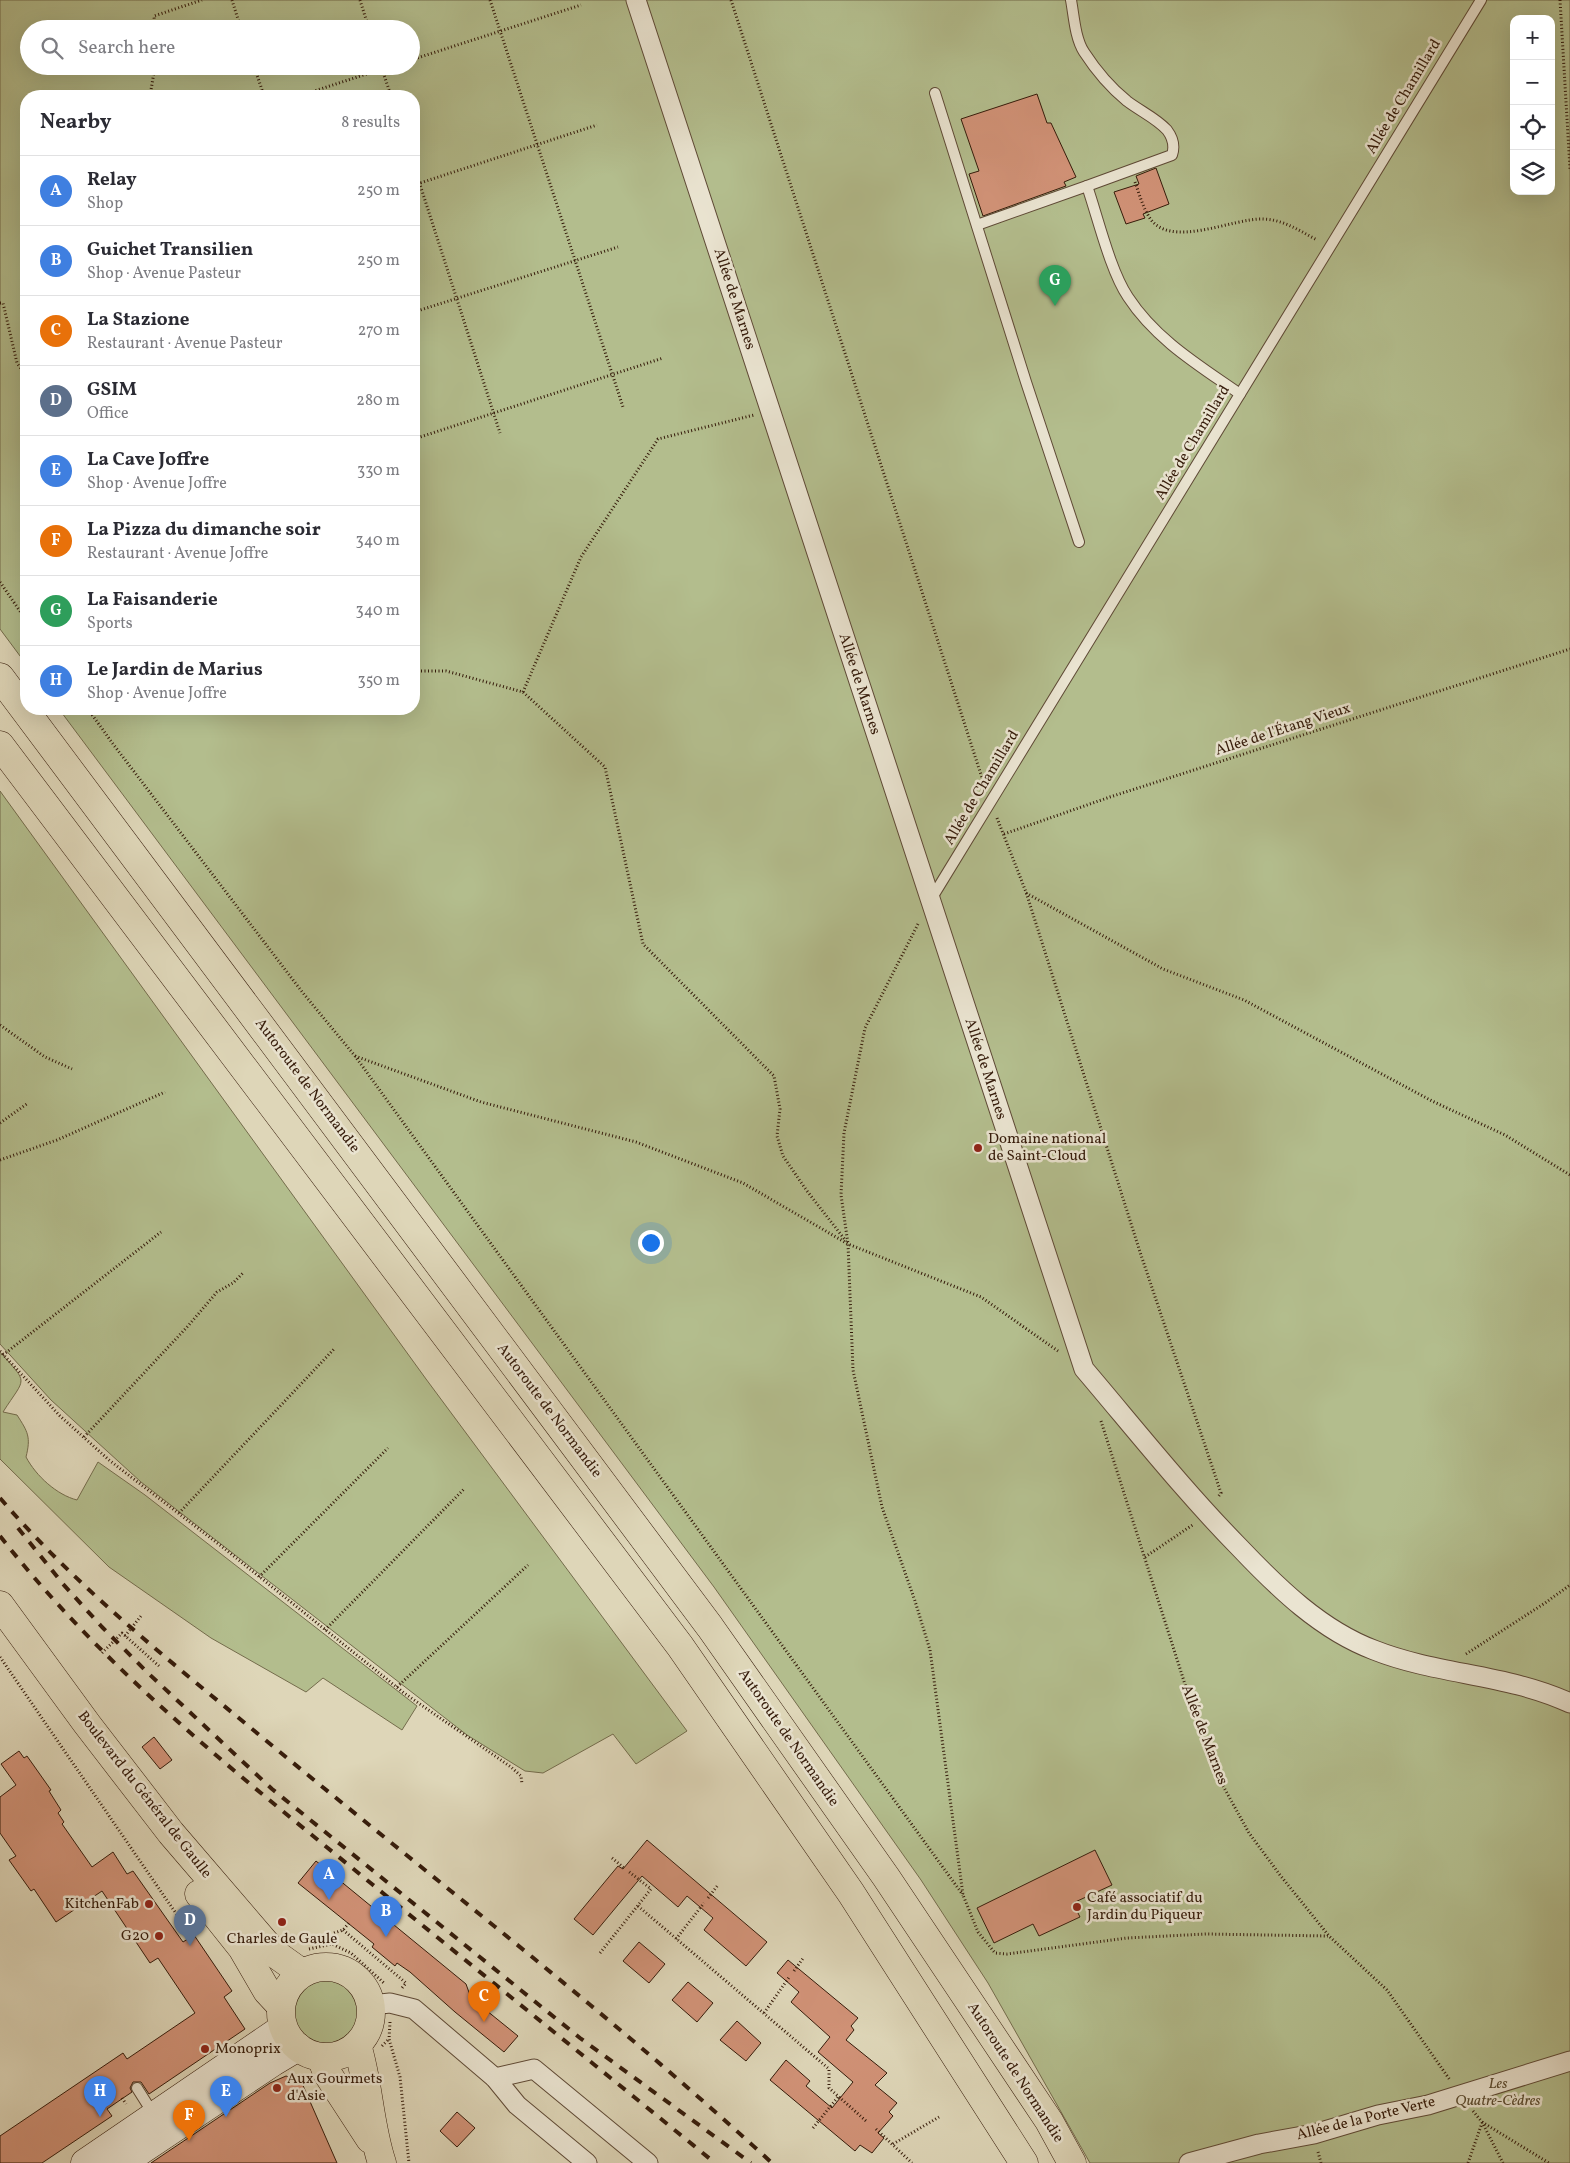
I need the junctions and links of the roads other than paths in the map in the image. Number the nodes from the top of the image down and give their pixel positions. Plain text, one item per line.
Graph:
1 (636, 0) edge
2 (1071, 0) edge
3 (1481, 0) edge
4 (935, 93) dead end
5 (1087, 186) junction
6 (977, 225) junction
7 (1240, 394) junction
8 (1079, 542) dead end
9 (0, 677) edge
10 (20, 704) edge
11 (28, 715) edge
12 (0, 745) edge
13 (930, 901) junction
14 (2, 1630) edge
15 (1570, 1703) edge
16 (302, 1973) junction
17 (383, 2003) junction
18 (296, 2034) junction
19 (357, 2045) junction
20 (1570, 2062) edge
21 (516, 2074) junction
22 (495, 2078) junction
23 (138, 2088) dead end
24 (517, 2105) junction
25 (155, 2116) junction
26 (380, 2157) edge
27 (85, 2163) edge
28 (122, 2163) edge
29 (587, 2163) edge
30 (648, 2163) edge
31 (1024, 2163) edge
32 (1072, 2163) edge
33 (1189, 2163) edge

1 - 13 street, Allée de Marnes
2 - 5 lane
3 - 7 lane, Allée de Chamillard
4 - 6 lane
5 - 6 lane
5 - 7 lane
6 - 8 lane
7 - 13 lane, Allée de Chamillard
9 - 10 main road, Autoroute de Normandie
11 - 32 main road, Autoroute de Normandie
12 - 31 main road
13 - 15 street, Allée de Marnes
14 - 16 main road, Boulevard du Général de Gaulle
14 - 18 main road, Boulevard du Général de Gaulle
16 - 17 main road
16 - 18 main road
17 - 19 main road
17 - 22 street
18 - 19 main road
18 - 25 street
18 - 26 main road, Boulevard du Général de Gaulle
18 - 28 street
19 - 26 main road, Boulevard du Général de Gaulle
20 - 33 street, Allée de la Porte Verte
21 - 22 street
21 - 24 lane
21 - 30 street
22 - 24 street
23 - 25 lane
24 - 29 street
25 - 27 street

